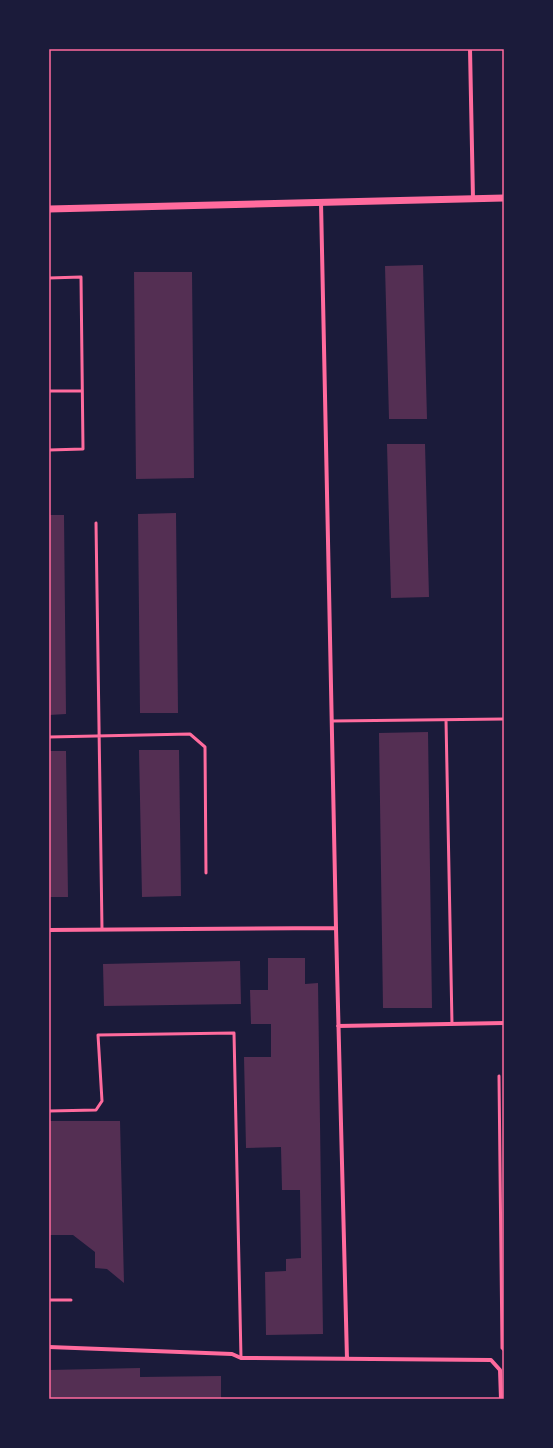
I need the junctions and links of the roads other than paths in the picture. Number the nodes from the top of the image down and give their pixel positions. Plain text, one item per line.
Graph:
1 (470, 49) edge
2 (504, 198) edge
3 (473, 199) junction
4 (321, 202) junction
5 (49, 209) edge
6 (49, 278) edge
7 (49, 391) edge
8 (82, 391) junction
9 (49, 450) edge
10 (96, 523) dead end
11 (504, 719) edge
12 (446, 720) junction
13 (332, 721) junction
14 (98, 735) junction
15 (49, 737) edge
16 (206, 873) dead end
17 (336, 928) junction
18 (102, 929) junction
19 (49, 930) edge
20 (504, 1023) edge
21 (452, 1024) junction
22 (338, 1026) junction
23 (500, 1076) dead end
24 (49, 1111) edge
25 (49, 1300) edge
26 (71, 1300) dead end
27 (49, 1347) edge
28 (504, 1350) edge
29 (241, 1358) junction
30 (347, 1359) junction
31 (500, 1399) edge

1 - 3 street
2 - 3 street
3 - 4 street
4 - 5 street
4 - 13 street
6 - 8 lane
7 - 8 lane
8 - 9 lane
10 - 14 lane
11 - 12 lane
12 - 13 lane
12 - 21 lane
13 - 17 street
14 - 15 lane
14 - 16 lane
14 - 18 lane
17 - 18 street
17 - 22 street
18 - 19 street
20 - 21 street
21 - 22 street
22 - 30 street
23 - 28 lane
24 - 29 lane
25 - 26 lane
27 - 29 street
29 - 30 street
30 - 31 street

